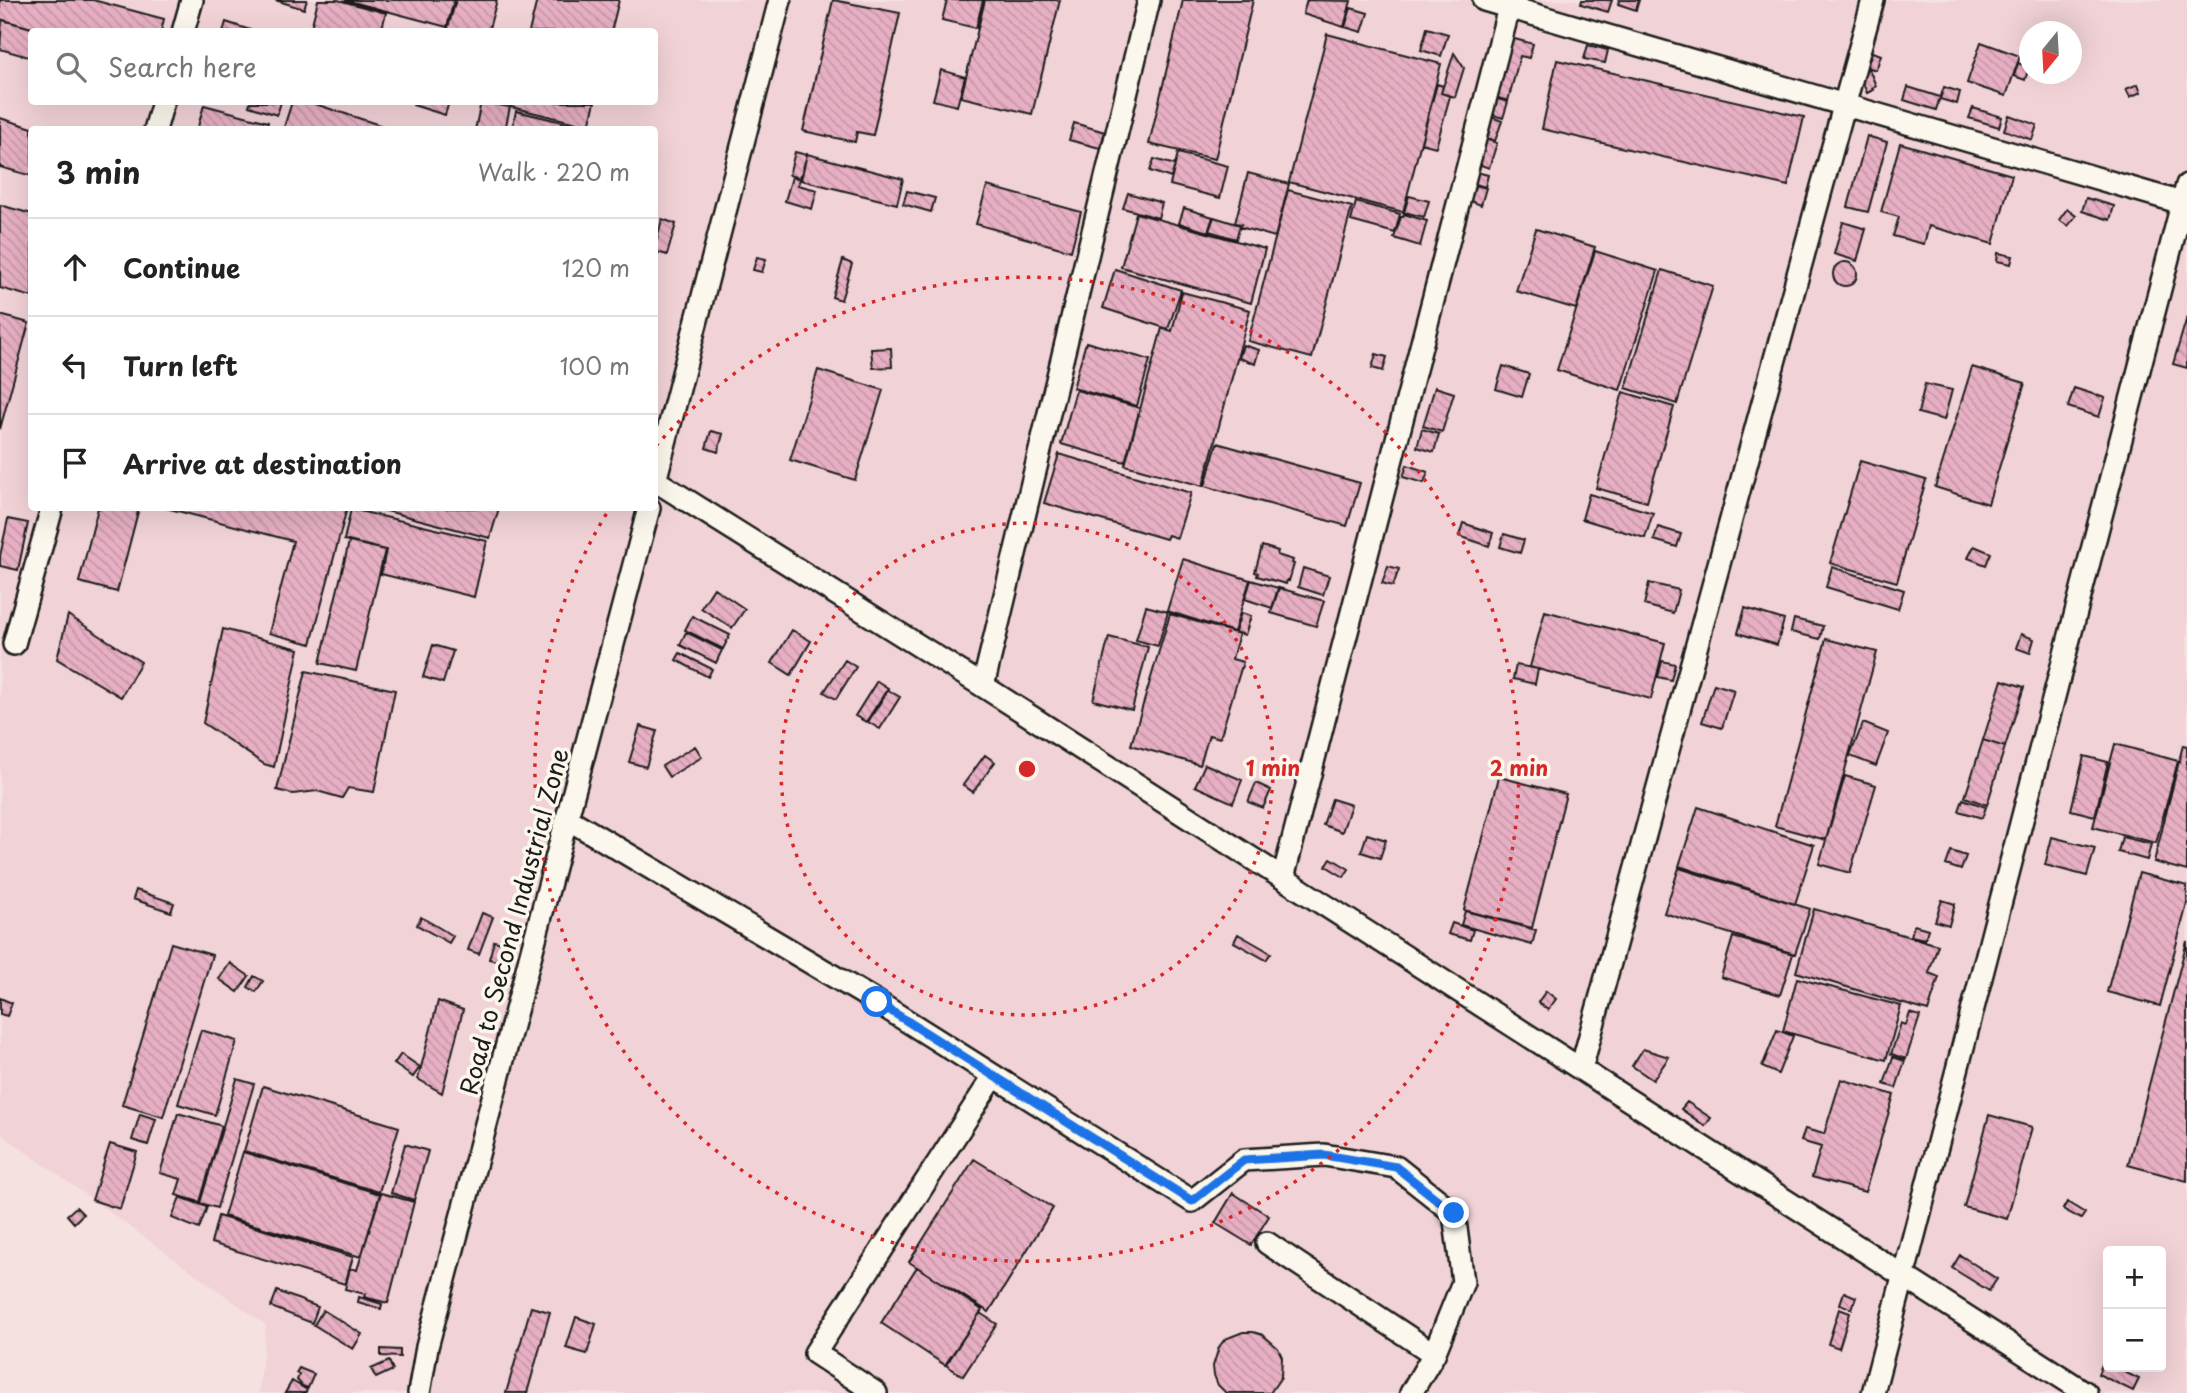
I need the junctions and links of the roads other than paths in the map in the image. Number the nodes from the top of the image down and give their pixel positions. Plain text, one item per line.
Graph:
1 (192, 0) edge
2 (780, 0) edge
3 (1149, 0) edge
4 (1484, 0) edge
5 (1873, 0) edge
6 (1510, 3) edge
7 (184, 28) edge
8 (1844, 104) junction
9 (162, 105) edge
10 (156, 126) edge
11 (2185, 194) edge
12 (658, 471) edge
13 (658, 485) edge
14 (50, 511) edge
15 (648, 511) edge
16 (14, 644) dead end
17 (983, 687) junction
18 (568, 819) junction
19 (1283, 878) junction
20 (1581, 1069) junction
21 (994, 1076) junction
22 (1267, 1243) dead end
23 (1903, 1276) junction
24 (1434, 1354) junction
25 (419, 1393) edge
26 (876, 1393) edge
27 (1411, 1393) edge
28 (1873, 1393) edge
29 (2086, 1393) edge

1 - 7 street
2 - 12 street
3 - 17 street
4 - 6 street
5 - 8 street
6 - 8 street
6 - 19 street
8 - 11 street
8 - 20 street
9 - 10 street
11 - 23 street
13 - 17 street
14 - 16 street
15 - 18 street, Road to Second Industrial Zone
17 - 19 street
18 - 21 street
18 - 25 street, Road to Second Industrial Zone
19 - 20 street
20 - 23 street
21 - 24 street
21 - 26 street
22 - 24 street
23 - 28 street
23 - 29 street
24 - 27 street

